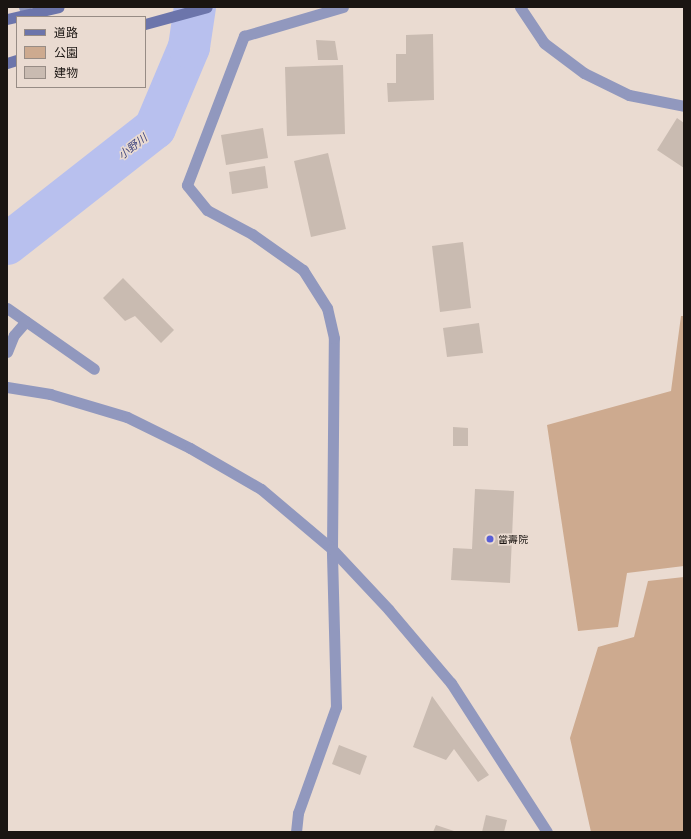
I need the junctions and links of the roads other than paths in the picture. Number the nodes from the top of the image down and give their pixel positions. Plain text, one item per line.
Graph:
1 (59, 7) edge
2 (207, 7) edge
3 (343, 7) edge
4 (520, 7) edge
5 (26, 11) edge
6 (7, 19) edge
7 (146, 24) edge
8 (684, 106) edge
9 (7, 308) edge
10 (26, 321) junction
11 (7, 352) edge
12 (94, 369) dead end
13 (7, 387) edge
14 (332, 549) junction
15 (296, 832) edge
16 (546, 832) edge

1 - 5 main road
2 - 7 main road
3 - 14 street
4 - 8 street
5 - 6 main road
9 - 10 street
10 - 11 street
10 - 12 street
13 - 14 street
14 - 15 street
14 - 16 street

